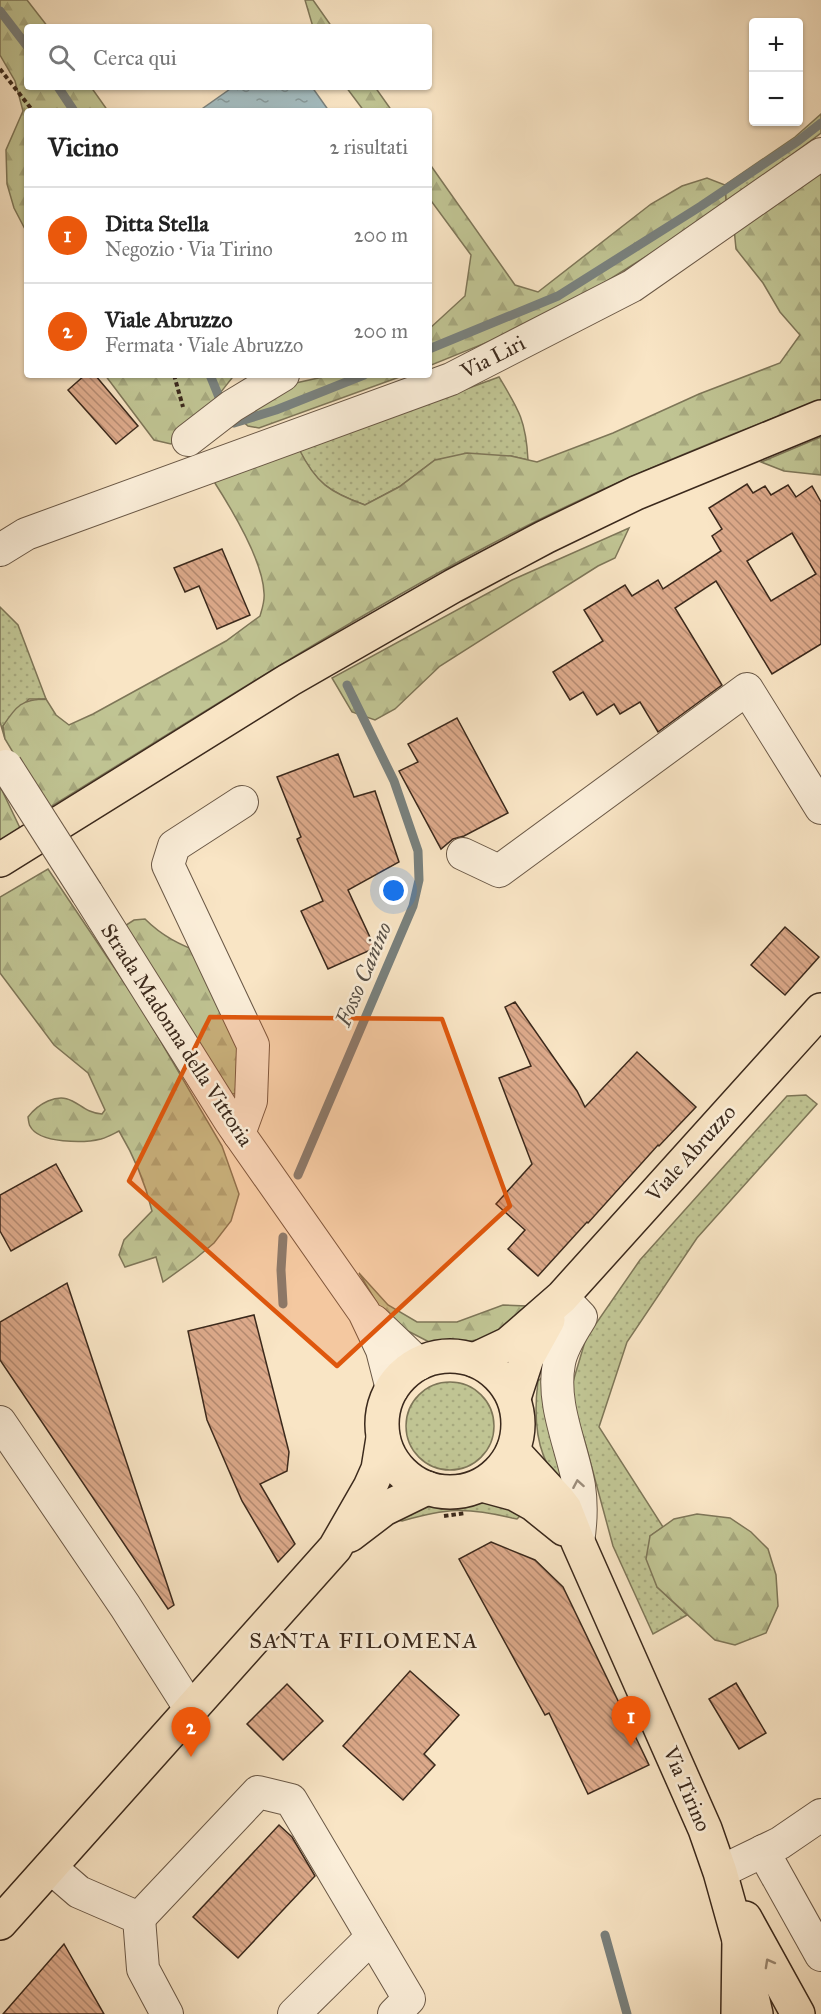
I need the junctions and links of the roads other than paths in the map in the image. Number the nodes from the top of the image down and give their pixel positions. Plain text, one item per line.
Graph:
1 (821, 154) edge
2 (278, 378) edge
3 (821, 417) edge
4 (188, 440) dead end
5 (0, 550) edge
6 (3, 759) edge
7 (242, 802) dead end
8 (821, 808) edge
9 (463, 854) dead end
10 (0, 860) edge
11 (821, 1010) edge
12 (239, 1134) junction
13 (561, 1298) junction
14 (364, 1312) junction
15 (474, 1360) junction
16 (418, 1364) junction
17 (392, 1389) junction
18 (514, 1398) junction
19 (0, 1422) edge
20 (383, 1438) junction
21 (513, 1451) junction
22 (478, 1500) junction
23 (433, 1503) junction
24 (578, 1542) junction
25 (335, 1548) junction
26 (191, 1710) junction
27 (821, 1815) edge
28 (763, 1851) junction
29 (50, 1867) junction
30 (720, 1872) junction
31 (139, 1918) junction
32 (0, 1923) edge
33 (372, 1936) junction
34 (739, 1940) junction
35 (821, 1955) edge
36 (167, 2014) edge
37 (294, 2014) edge
38 (394, 2014) edge
39 (738, 2014) edge
40 (756, 2014) edge
41 (798, 2014) edge

1 - 5 street, Via Liri
2 - 4 street
3 - 10 main road
6 - 12 street, Strada Madonna della Vittoria, bridge
7 - 12 street
8 - 9 street
11 - 13 main road, Viale Abruzzo
12 - 14 street, Strada Madonna della Vittoria
13 - 15 main road, Viale Abruzzo
13 - 18 main road, Viale Abruzzo
24 -> 13 street
14 - 16 street, Strada Madonna della Vittoria
14 - 17 street, Strada Madonna della Vittoria
15 - 16 main road
15 - 18 main road
16 - 17 main road
17 - 20 main road
18 - 21 main road
19 - 26 street
20 - 23 main road
20 - 25 main road
21 - 22 main road
21 - 24 main road, Via Tirino
22 - 23 main road
22 - 24 main road, Via Tirino
23 - 25 main road
24 - 30 main road, Via Tirino
25 - 26 main road
26 - 29 main road
27 - 28 street
28 - 30 street
28 - 35 street
29 - 31 street
29 - 32 main road
30 - 34 main road, Via Tirino
41 -> 30 main road, Via Tirino
31 - 33 street
31 - 36 street
33 - 37 street
33 - 38 street
34 - 39 main road
34 - 40 main road, Via Tirino

